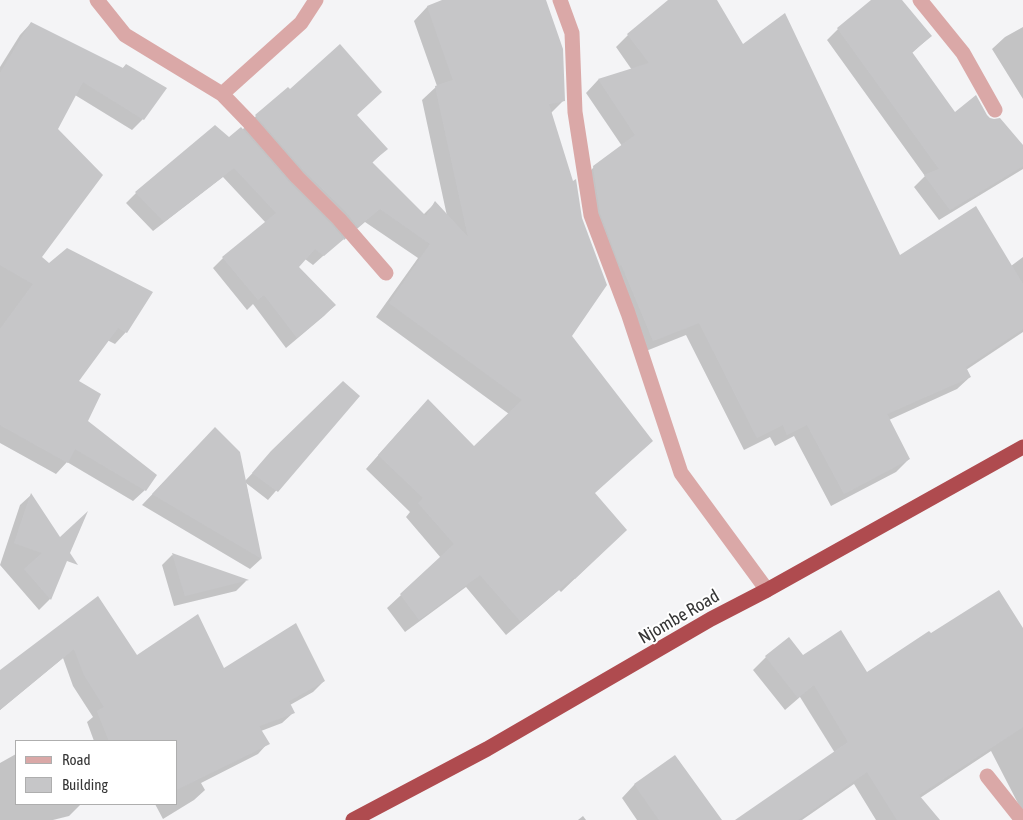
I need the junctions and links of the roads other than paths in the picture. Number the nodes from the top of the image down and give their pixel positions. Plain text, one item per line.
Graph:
1 (97, 0) edge
2 (316, 0) edge
3 (560, 0) edge
4 (920, 0) edge
5 (222, 94) junction
6 (995, 110) dead end
7 (386, 273) dead end
8 (1023, 447) edge
9 (768, 590) junction
10 (987, 776) dead end
11 (353, 820) edge
12 (1022, 820) edge

1 - 5 street
2 - 5 street
3 - 9 street
4 - 6 street
5 - 7 street
8 - 9 highway, Njombe Road
9 - 11 highway, Njombe Road
10 - 12 street

